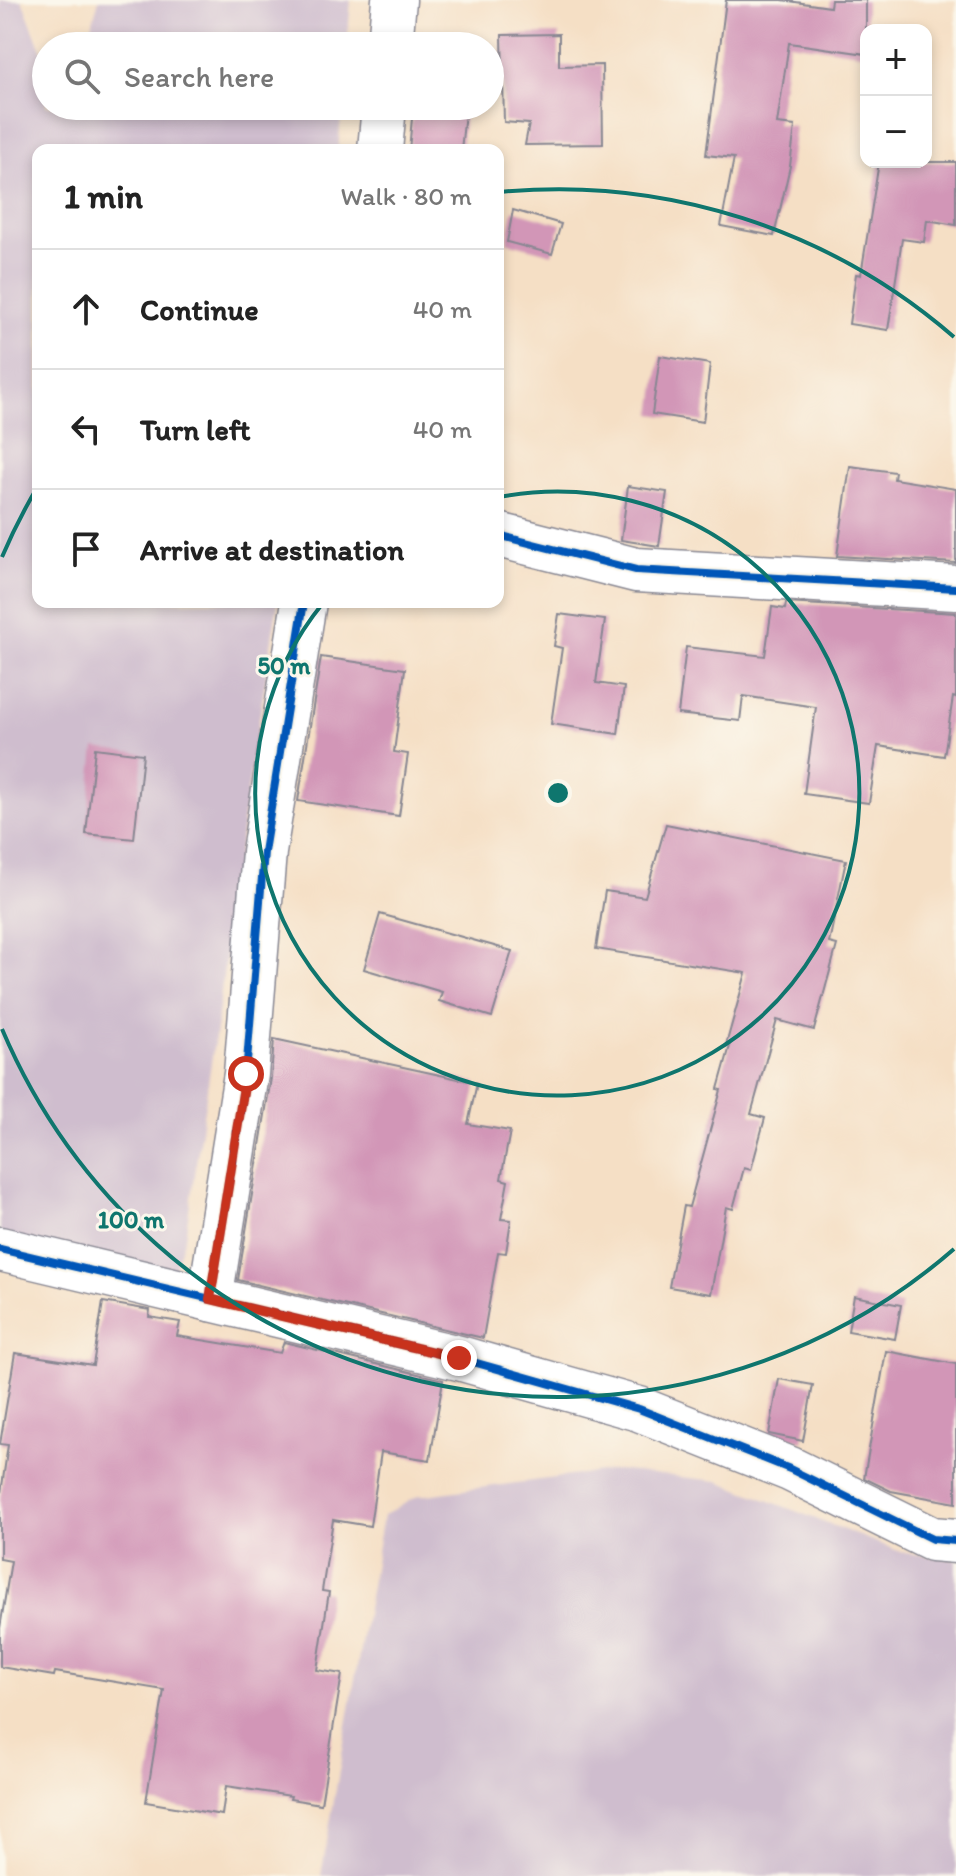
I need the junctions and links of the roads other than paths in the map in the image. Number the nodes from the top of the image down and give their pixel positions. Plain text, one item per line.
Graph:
1 (394, 0) edge
2 (391, 32) edge
3 (383, 120) edge
4 (381, 144) edge
5 (504, 537) edge
6 (956, 588) edge
7 (303, 608) edge
8 (0, 1249) edge
9 (210, 1299) junction
10 (956, 1541) edge

1 - 2 street
3 - 4 street
5 - 6 street
7 - 9 street
8 - 9 street
9 - 10 street

